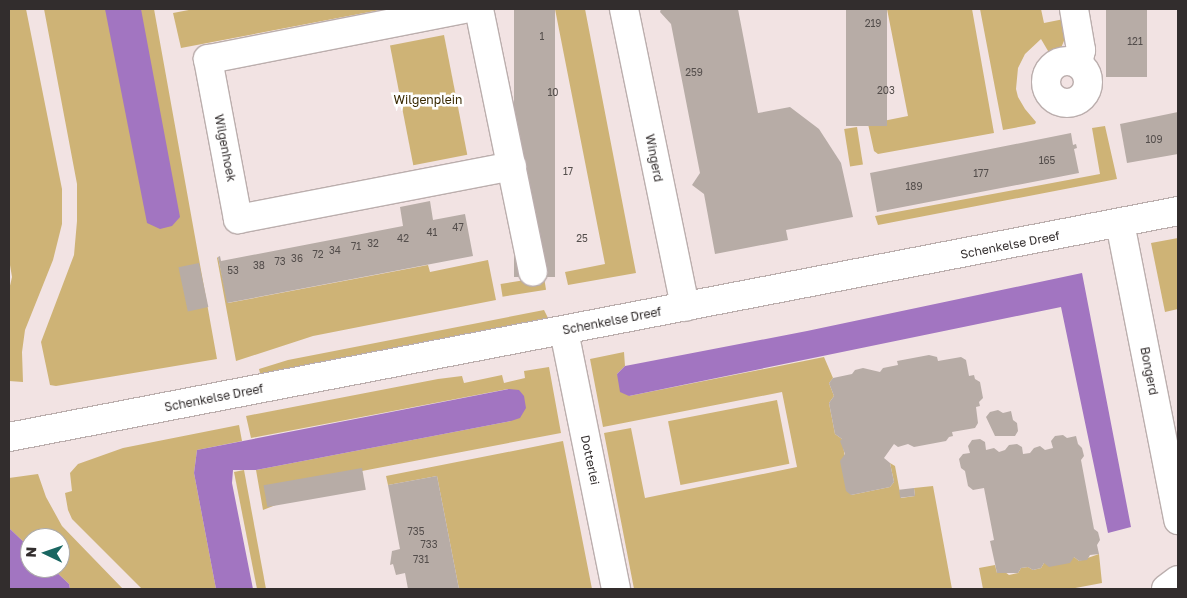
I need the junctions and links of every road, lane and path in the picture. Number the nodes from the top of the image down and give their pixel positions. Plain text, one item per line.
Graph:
1 (464, 9) edge
2 (479, 9) edge
3 (624, 9) edge
4 (1074, 9) edge
5 (1078, 64) dead end
6 (512, 166) junction
7 (1178, 212) edge
8 (1120, 223) junction
9 (533, 272) dead end
10 (685, 307) junction
11 (564, 331) junction
12 (9, 437) edge
13 (1178, 520) edge
14 (1178, 580) edge
15 (616, 589) edge
16 (1166, 589) edge

1 - 6 street, Wilgenhoek
2 - 6 street
3 - 10 street, Wingerd
4 - 5 street
6 - 9 street
7 - 8 street, Schenkelse Dreef
8 - 10 street, Schenkelse Dreef
8 - 13 street, Bongerd
10 - 11 street, Schenkelse Dreef
11 - 12 street, Schenkelse Dreef
11 - 15 street, Dotterlei
14 - 16 street

